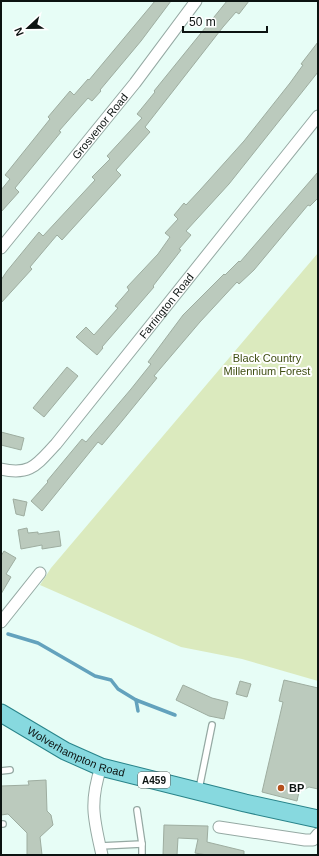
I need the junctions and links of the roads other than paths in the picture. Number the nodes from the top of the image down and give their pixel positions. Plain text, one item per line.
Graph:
1 (196, 1) edge
2 (318, 116) edge
3 (1, 248) edge
4 (1, 469) edge
5 (40, 573) dead end
6 (1, 622) edge
7 (1, 713) edge
8 (212, 725) dead end
9 (101, 767) junction
10 (10, 770) dead end
11 (1, 771) edge
12 (198, 792) junction
13 (137, 810) dead end
14 (318, 819) edge
15 (219, 827) dead end
16 (318, 834) edge
17 (142, 844) junction
18 (101, 850) edge
19 (142, 855) edge

1 - 3 street, Grosvenor Road
2 - 4 street, Farrington Road
5 - 6 street
7 - 9 main road, Wolverhampton Road / A459
8 - 12 lane
9 - 12 main road, Wolverhampton Road / A459
9 - 18 street
10 - 11 lane
12 - 14 main road, Wolverhampton Road / A459
13 - 17 lane
15 - 16 street
17 - 18 lane
17 - 19 lane

